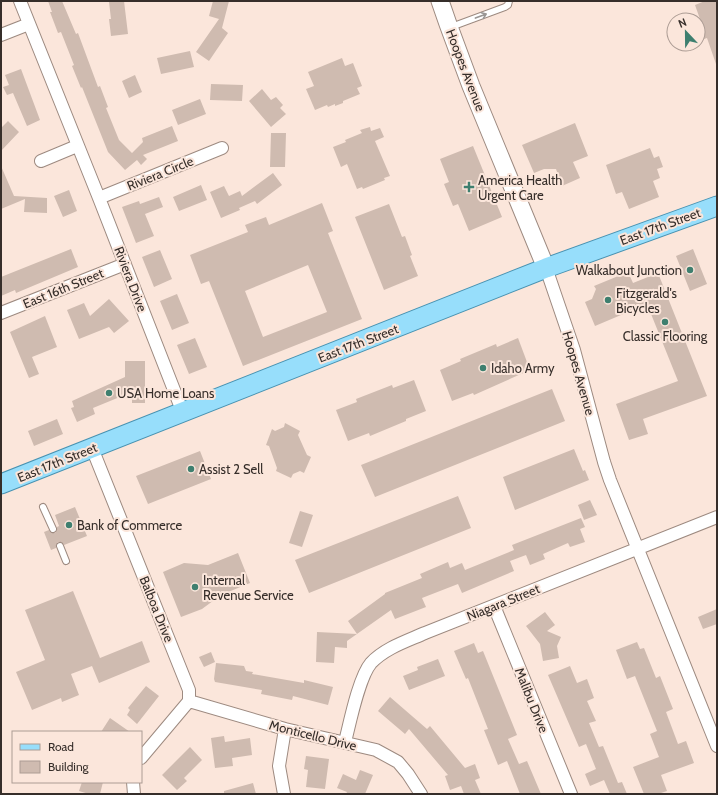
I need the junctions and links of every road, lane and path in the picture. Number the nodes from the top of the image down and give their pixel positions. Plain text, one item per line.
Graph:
1 (20, 1) edge
2 (440, 1) edge
3 (509, 1) edge
4 (29, 24) junction
5 (449, 28) junction
6 (1, 36) edge
7 (77, 146) junction
8 (222, 148) dead end
9 (41, 161) dead end
10 (99, 198) junction
11 (717, 206) edge
12 (125, 264) junction
13 (546, 268) junction
14 (1, 313) edge
15 (182, 413) junction
16 (92, 448) junction
17 (1, 484) edge
18 (43, 507) dead end
19 (717, 517) edge
20 (53, 529) dead end
21 (60, 546) dead end
22 (638, 549) junction
23 (66, 561) dead end
24 (494, 606) junction
25 (189, 701) junction
26 (285, 729) junction
27 (345, 742) junction
28 (717, 746) edge
29 (142, 757) edge
30 (133, 783) edge
31 (134, 794) edge
32 (284, 794) edge
33 (421, 794) edge
34 (571, 794) edge

1 - 4 street, Riviera Drive
2 - 5 street, Hoopes Avenue
5 -> 3 lane
4 - 6 street
4 - 7 street, Riviera Drive
5 - 13 street, Hoopes Avenue
7 - 9 street
7 - 10 street, Riviera Drive
8 - 10 street, Riviera Circle
10 - 12 street, Riviera Drive
11 - 13 main road, East 17th Street
12 - 14 street, East 16th Street
12 - 15 street, Riviera Drive
13 - 15 main road, East 17th Street
13 - 22 street, Hoopes Avenue
15 - 16 main road, East 17th Street
16 - 17 main road, East 17th Street
16 - 25 street, Balboa Drive
18 - 20 lane
19 - 22 street, Niagara Street
21 - 23 lane
22 - 24 street, Niagara Street
22 - 28 street, Hoopes Avenue
24 - 27 street, Niagara Street
24 - 34 street, Malibu Drive
25 - 26 street, Monticello Drive
25 - 29 street
26 - 27 street, Monticello Drive
26 - 32 street
27 - 33 street, Monticello Drive
30 - 31 street

